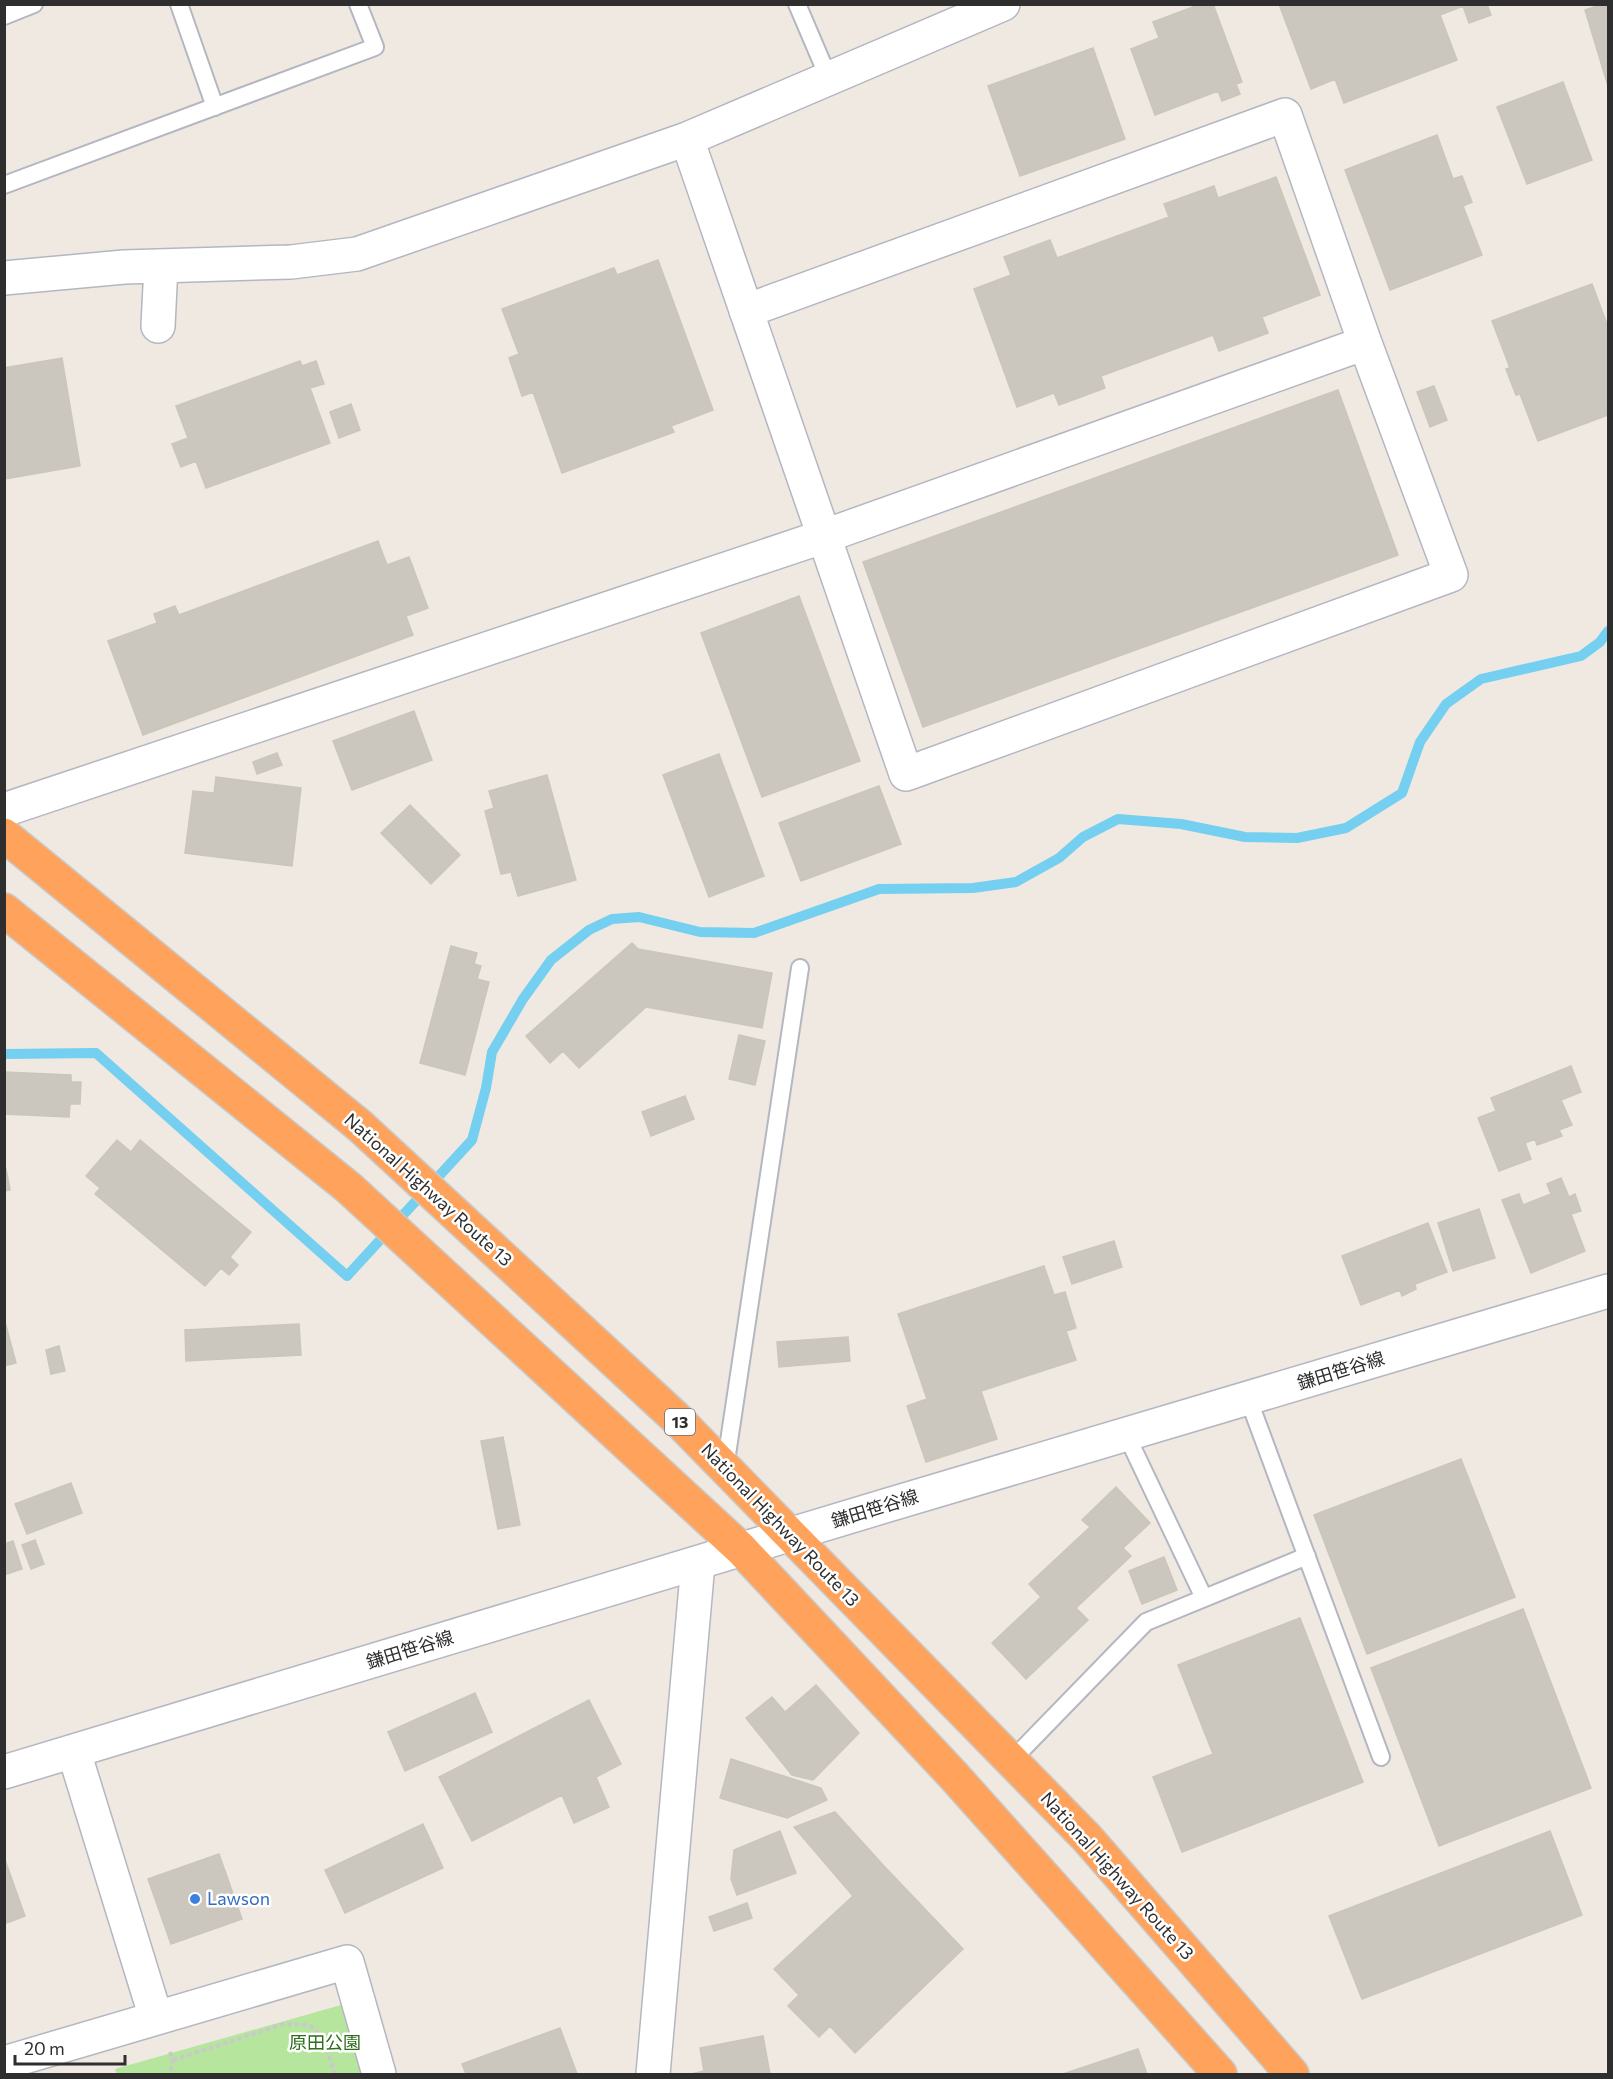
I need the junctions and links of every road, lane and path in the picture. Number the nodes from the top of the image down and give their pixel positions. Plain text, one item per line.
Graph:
1 (34, 4) edge
2 (179, 4) edge
3 (358, 4) edge
4 (797, 4) edge
5 (1003, 4) edge
6 (4, 16) edge
7 (829, 79) junction
8 (215, 107) junction
9 (687, 140) junction
10 (4, 185) edge
11 (161, 266) junction
12 (4, 279) edge
13 (746, 311) junction
14 (158, 326) dead end
15 (1365, 344) junction
16 (825, 536) junction
17 (4, 810) edge
18 (4, 835) edge
19 (4, 910) edge
20 (800, 968) dead end
21 (1608, 1291) edge
22 (1248, 1398) junction
23 (1125, 1434) junction
24 (725, 1468) junction
25 (790, 1535) junction
26 (741, 1549) junction
27 (1306, 1556) junction
28 (698, 1563) junction
29 (1204, 1598) junction
30 (74, 1752) junction
31 (1381, 1756) dead end
32 (1011, 1761) junction
33 (4, 1772) edge
34 (156, 2018) junction
35 (4, 2063) edge
36 (170, 2074) edge
37 (335, 2074) edge
38 (379, 2074) edge
39 (653, 2074) edge
40 (1220, 2074) edge
41 (1292, 2074) edge

1 - 6 lane
2 - 8 lane
3 - 8 lane
4 - 7 lane
5 - 7 street
7 - 9 street
8 - 10 lane
9 - 11 street
9 - 13 street
11 - 12 street
11 - 14 street
13 - 15 street
13 - 16 street
15 - 16 street
15 - 16 street
16 - 17 street
18 - 24 highway, National Highway Route 13 / 13
19 - 26 highway
20 - 24 lane
21 - 22 street, 鎌田笹谷線
22 - 23 street, 鎌田笹谷線
22 - 27 lane
23 - 25 street, 鎌田笹谷線
23 - 29 lane
24 - 25 highway, National Highway Route 13 / 13
25 - 26 street, 鎌田笹谷線
25 - 32 highway, National Highway Route 13 / 13
26 - 28 street, 鎌田笹谷線
26 - 40 highway
27 - 29 lane
27 - 31 lane
28 - 30 street, 鎌田笹谷線
28 - 39 street
29 - 32 lane
30 - 33 street, 鎌田笹谷線
30 - 34 street
32 - 41 highway, National Highway Route 13 / 13
34 - 35 street
34 - 38 street
36 - 37 path

